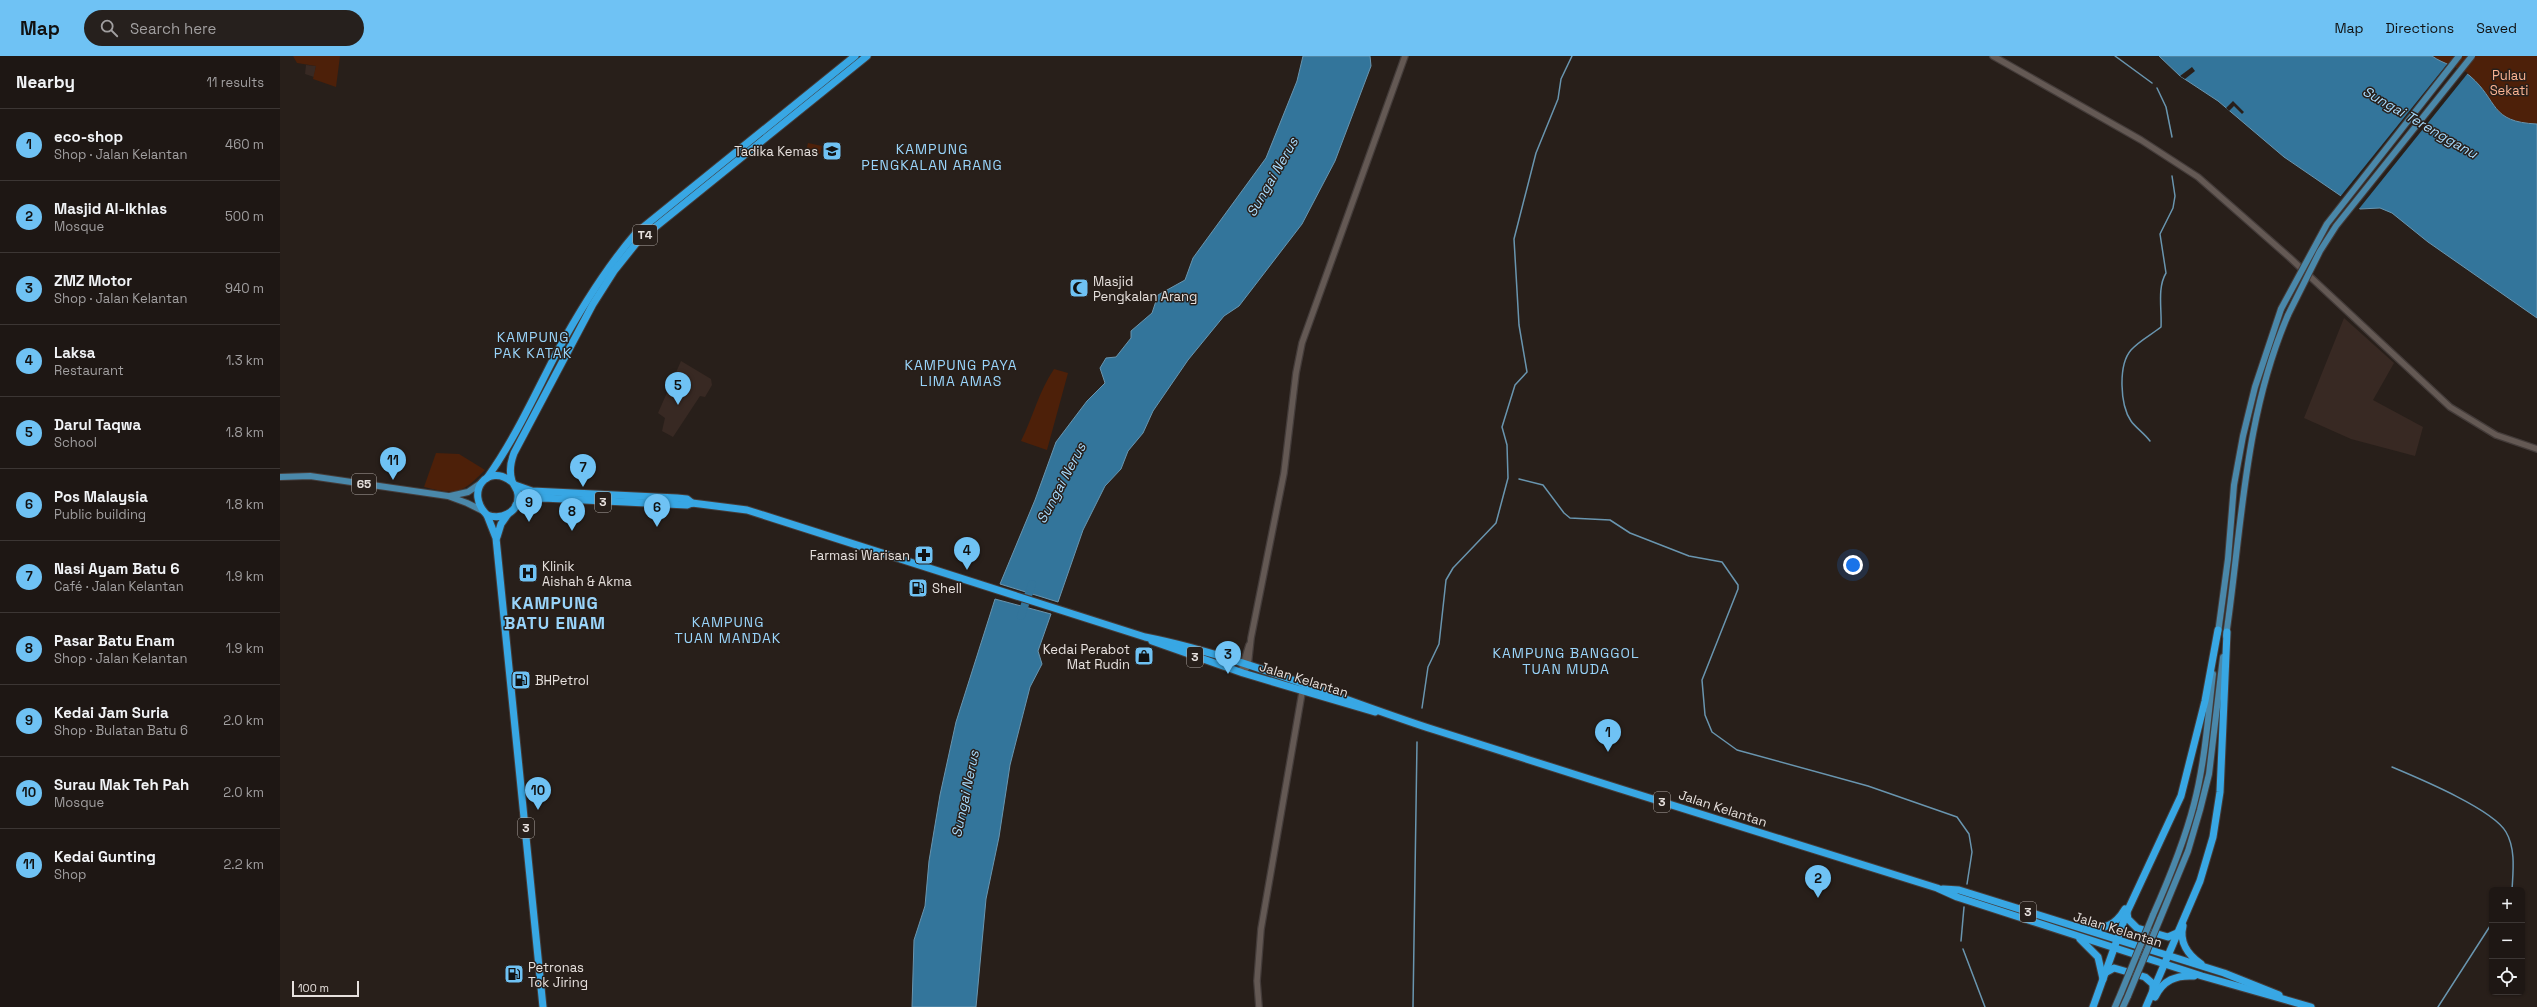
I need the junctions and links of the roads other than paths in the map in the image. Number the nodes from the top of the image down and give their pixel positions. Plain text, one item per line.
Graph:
1 (855, 56) edge
2 (867, 56) edge
3 (1405, 56) edge
4 (1993, 56) edge
5 (2459, 56) edge
6 (2472, 56) edge
7 (2537, 449) edge
8 (280, 477) edge
9 (484, 480) junction
10 (514, 483) junction
11 (448, 496) junction
12 (692, 503) junction
13 (516, 505) junction
14 (485, 513) junction
15 (508, 514) junction
16 (496, 538) junction
17 (2218, 630) junction
18 (2227, 632) junction
19 (1147, 638) junction
20 (1245, 665) junction
21 (1243, 673) junction
22 (1303, 688) junction
23 (1937, 888) junction
24 (2134, 896) junction
25 (2190, 905) junction
26 (2127, 912) junction
27 (2064, 924) junction
28 (2177, 933) junction
29 (2076, 936) junction
30 (2116, 945) junction
31 (2167, 956) junction
32 (2164, 964) junction
33 (2217, 971) junction
34 (2104, 976) junction
35 (2202, 976) junction
36 (2153, 992) junction
37 (2290, 1000) junction
38 (543, 1007) edge
39 (1259, 1007) edge
40 (2093, 1007) edge
41 (2115, 1007) edge
42 (2123, 1007) edge
43 (2146, 1007) edge
44 (2150, 1007) edge
45 (2311, 1007) edge

1 - 9 highway, T4
2 - 10 highway, T4
3 - 20 street
4 - 7 street
5 - 17 main road, bridge
6 - 18 main road, bridge
8 - 11 main road, 65
9 - 10 highway, 3
9 - 11 main road, 65
9 - 14 highway, 3
10 - 12 highway, 3
10 - 13 highway
11 - 14 main road, 65
12 - 13 highway, 3
12 - 19 highway, Jalan Kelantan / 3
13 - 15 highway, 3
14 - 15 highway
14 - 16 highway, 3
15 - 16 highway, 3
16 - 38 highway, 3
17 - 24 highway
17 - 41 main road, bridge
18 - 25 highway
18 - 42 main road, bridge
19 - 20 highway, Jalan Kelantan / 3
19 - 21 highway, Jalan Kelantan / 3
20 - 21 street
20 - 22 highway, Jalan Kelantan / 3
21 - 22 highway, Jalan Kelantan / 3
22 - 23 highway, Jalan Kelantan / 3
22 - 39 street
23 - 27 highway, Jalan Kelantan / 3
23 - 29 highway, Jalan Kelantan / 3
24 - 26 highway
24 - 27 highway
25 - 28 highway
25 - 33 highway
26 - 28 highway
26 - 30 highway
27 - 30 highway, Jalan Kelantan / 3
28 - 31 highway
29 - 30 highway, Jalan Kelantan / 3
29 - 34 highway
30 - 31 highway, Jalan Kelantan / 3
30 - 32 highway, Jalan Kelantan / 3
30 - 34 highway
31 - 32 highway
31 - 33 highway, Jalan Kelantan / 3
32 - 35 highway, Jalan Kelantan / 3
32 - 36 highway
33 - 37 highway, Jalan Kelantan / 3
34 - 36 highway
34 - 40 highway
35 - 37 highway, Jalan Kelantan / 3
35 - 44 highway
36 - 43 highway
37 - 45 highway, Jalan Kelantan / 3

